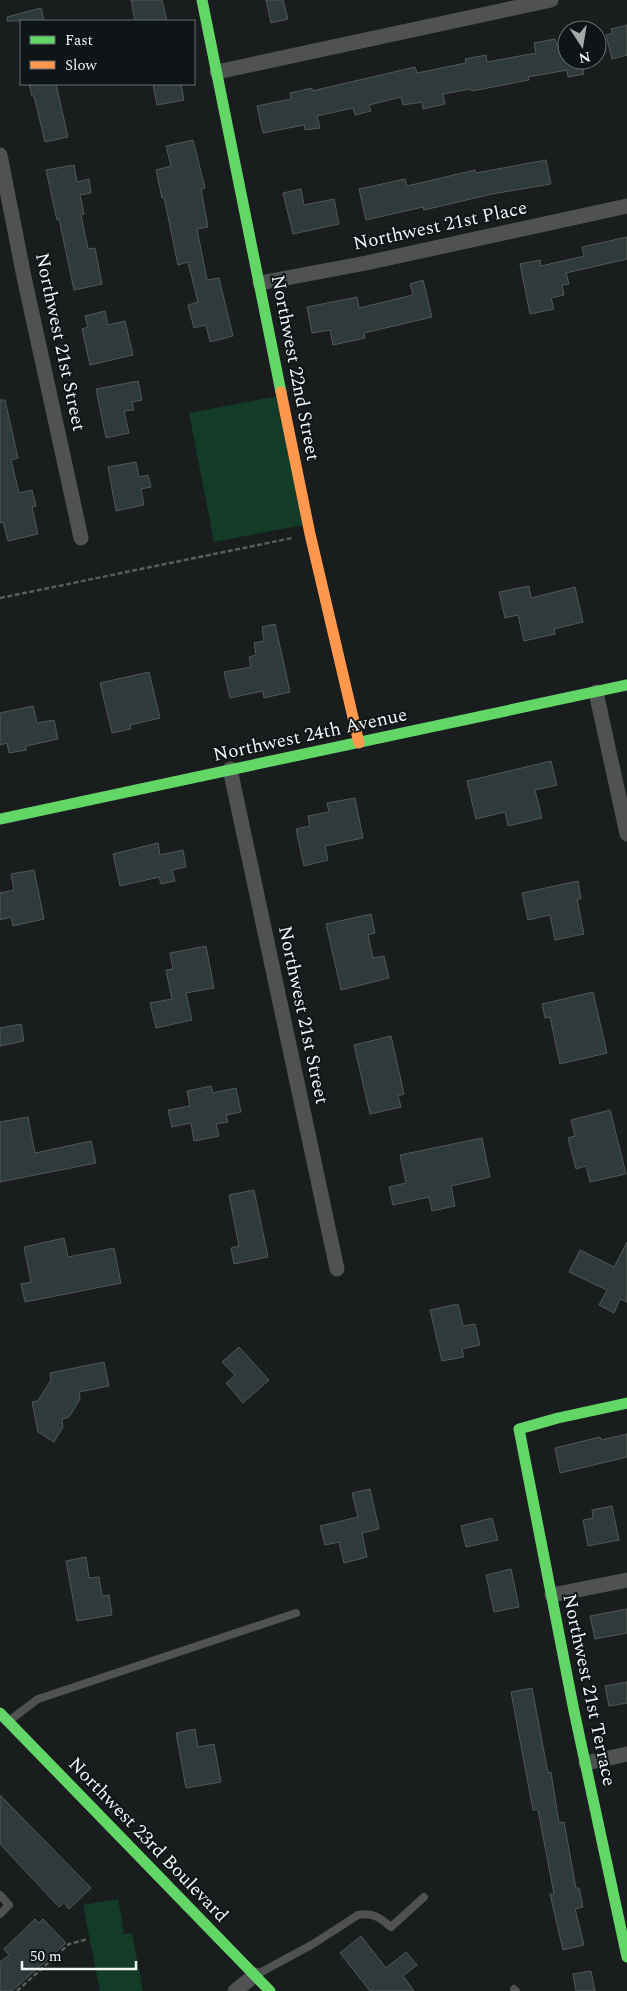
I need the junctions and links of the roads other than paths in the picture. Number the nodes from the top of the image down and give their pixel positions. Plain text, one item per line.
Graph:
1 (202, 0) edge
2 (551, 0) edge
3 (217, 72) junction
4 (0, 155) edge
5 (627, 206) edge
6 (260, 283) junction
7 (81, 538) dead end
8 (627, 685) edge
9 (596, 692) junction
10 (360, 742) junction
11 (230, 769) junction
12 (0, 818) edge
13 (627, 834) edge
14 (337, 1268) dead end
15 (627, 1403) edge
16 (627, 1580) edge
17 (552, 1595) junction
18 (296, 1613) dead end
19 (0, 1712) edge
20 (9, 1722) junction
21 (627, 1754) edge
22 (586, 1763) junction
23 (0, 1895) edge
24 (424, 1897) dead end
25 (0, 1914) edge
26 (624, 1926) edge
27 (627, 1957) edge
28 (255, 1975) junction
29 (267, 1990) edge
30 (235, 1991) edge

1 - 3 street, Northwest 22nd Street
2 - 3 street
3 - 6 street, Northwest 22nd Street
4 - 7 street, Northwest 21st Street
5 - 6 street, Northwest 21st Place
6 - 10 street, Northwest 22nd Street
8 - 9 street, Northwest 24th Avenue
9 - 10 street, Northwest 24th Avenue
9 - 13 street
10 - 11 street, Northwest 24th Avenue
11 - 12 street, Northwest 24th Avenue
11 - 14 street, Northwest 21st Street
15 - 17 street, Northwest 21st Terrace
16 - 17 street
17 - 22 street, Northwest 21st Terrace
18 - 20 lane
19 - 20 street, Northwest 23rd Boulevard
20 - 28 street, Northwest 23rd Boulevard
21 - 22 street
22 - 26 street, Northwest 21st Terrace
23 - 25 lane
24 - 28 lane
26 - 27 street, Northwest 21st Terrace
28 - 29 street, Northwest 23rd Boulevard
28 - 30 street

